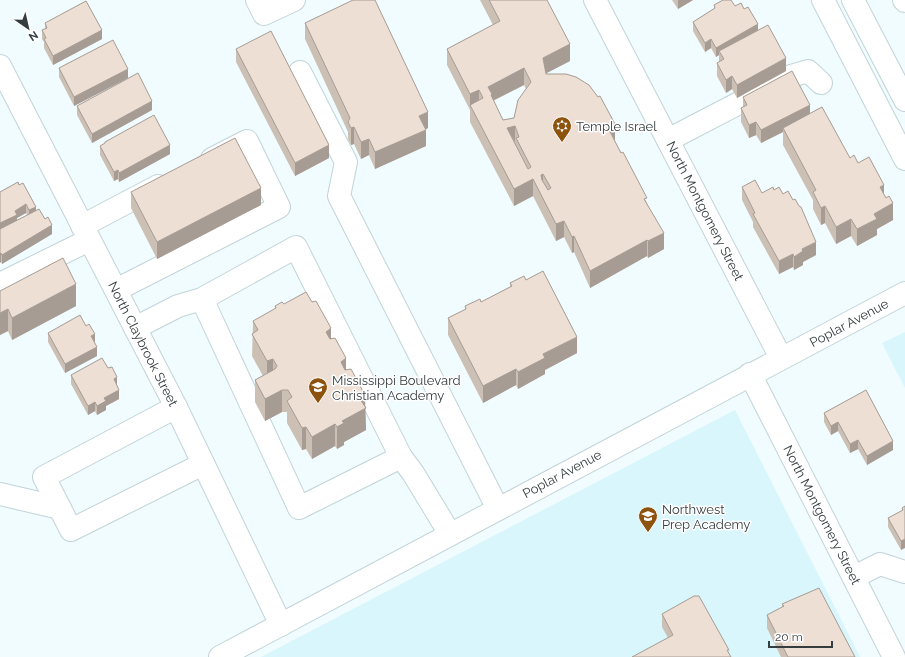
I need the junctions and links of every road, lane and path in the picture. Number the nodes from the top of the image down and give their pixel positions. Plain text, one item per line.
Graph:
1 (257, 0) edge
2 (294, 0) edge
3 (595, 0) edge
4 (823, 0) edge
5 (853, 0) edge
6 (0, 66) edge
7 (300, 72) dead end
8 (821, 83) dead end
9 (905, 100) edge
10 (668, 140) junction
11 (905, 159) edge
12 (86, 233) junction
13 (0, 284) edge
14 (116, 290) junction
15 (905, 293) edge
16 (202, 299) junction
17 (135, 328) junction
18 (782, 358) junction
19 (750, 374) junction
20 (176, 407) junction
21 (203, 464) junction
22 (407, 465) junction
23 (0, 494) edge
24 (60, 508) junction
25 (498, 509) junction
26 (450, 534) junction
27 (905, 572) edge
28 (854, 577) junction
29 (281, 625) junction
30 (220, 657) edge
31 (894, 657) edge

1 - 2 street
3 - 10 street, North Montgomery Street
4 - 11 street
5 - 9 street
6 - 12 street, North Claybrook Street
7 - 25 street
8 - 10 street
10 - 18 street, North Montgomery Street
12 - 13 street
12 - 14 street, North Claybrook Street
12 - 14 street
14 - 17 street, North Claybrook Street
15 - 18 street, Poplar Avenue
16 - 17 street
16 - 22 street
16 - 22 street
17 - 20 street, North Claybrook Street
18 - 19 street, Poplar Avenue
19 - 25 street, Poplar Avenue
19 - 28 street, North Montgomery Street
20 - 21 street, North Claybrook Street
20 - 24 street
21 - 24 street
21 - 29 street, North Claybrook Street
22 - 26 street
23 - 24 street
25 - 26 street, Poplar Avenue
26 - 29 street, Poplar Avenue
27 - 28 street
28 - 31 street, North Montgomery Street
29 - 30 street, Poplar Avenue

